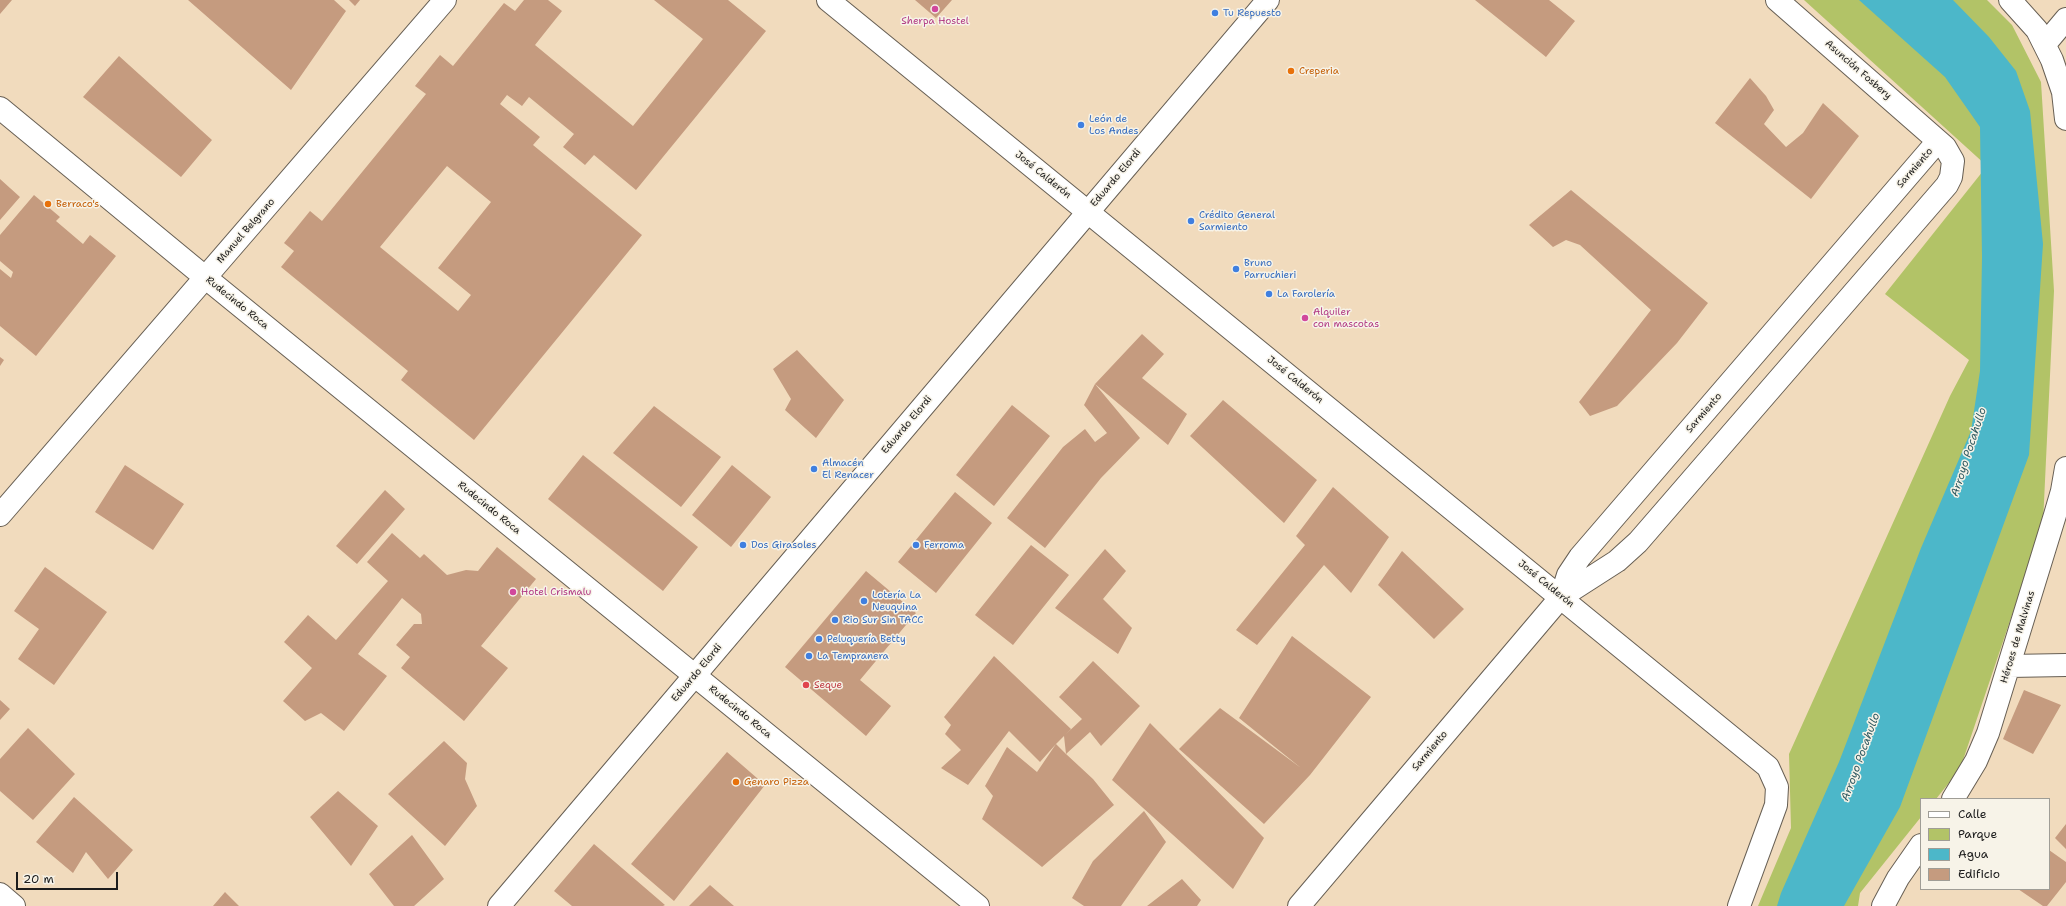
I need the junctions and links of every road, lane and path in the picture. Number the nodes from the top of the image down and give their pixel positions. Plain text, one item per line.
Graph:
1 (445, 0) edge
2 (828, 0) edge
3 (1268, 0) edge
4 (1777, 0) edge
5 (2010, 0) edge
6 (2066, 19) edge
7 (2045, 44) junction
8 (0, 108) edge
9 (2066, 119) edge
10 (1938, 141) junction
11 (1088, 212) junction
12 (206, 278) junction
13 (2066, 468) edge
14 (0, 515) edge
15 (1561, 597) junction
16 (2066, 665) edge
17 (2009, 666) junction
18 (695, 675) junction
19 (1954, 798) edge
20 (1920, 846) edge
21 (0, 894) edge
22 (14, 906) edge
23 (499, 906) edge
24 (978, 906) edge
25 (1299, 906) edge
26 (1739, 906) edge
27 (1883, 906) edge

1 - 12 street, Manuel Belgrano
2 - 11 street, José Calderón
3 - 11 street, Eduardo Elordi
4 - 10 street, Asunción Fosbery
5 - 7 street
6 - 7 street
7 - 9 street
8 - 12 street, Rudecindo Roca
10 - 15 street, Sarmiento
10 - 15 street, Sarmiento
11 - 15 street, José Calderón
11 - 18 street, Eduardo Elordi
12 - 14 street, Manuel Belgrano
12 - 18 street, Rudecindo Roca
13 - 17 street, Héroes de Malvinas
15 - 25 street, Sarmiento
15 - 26 street, José Calderón
16 - 17 street
17 - 19 street, Héroes de Malvinas
18 - 23 street, Eduardo Elordi
18 - 24 street, Rudecindo Roca
20 - 27 street
21 - 22 street

